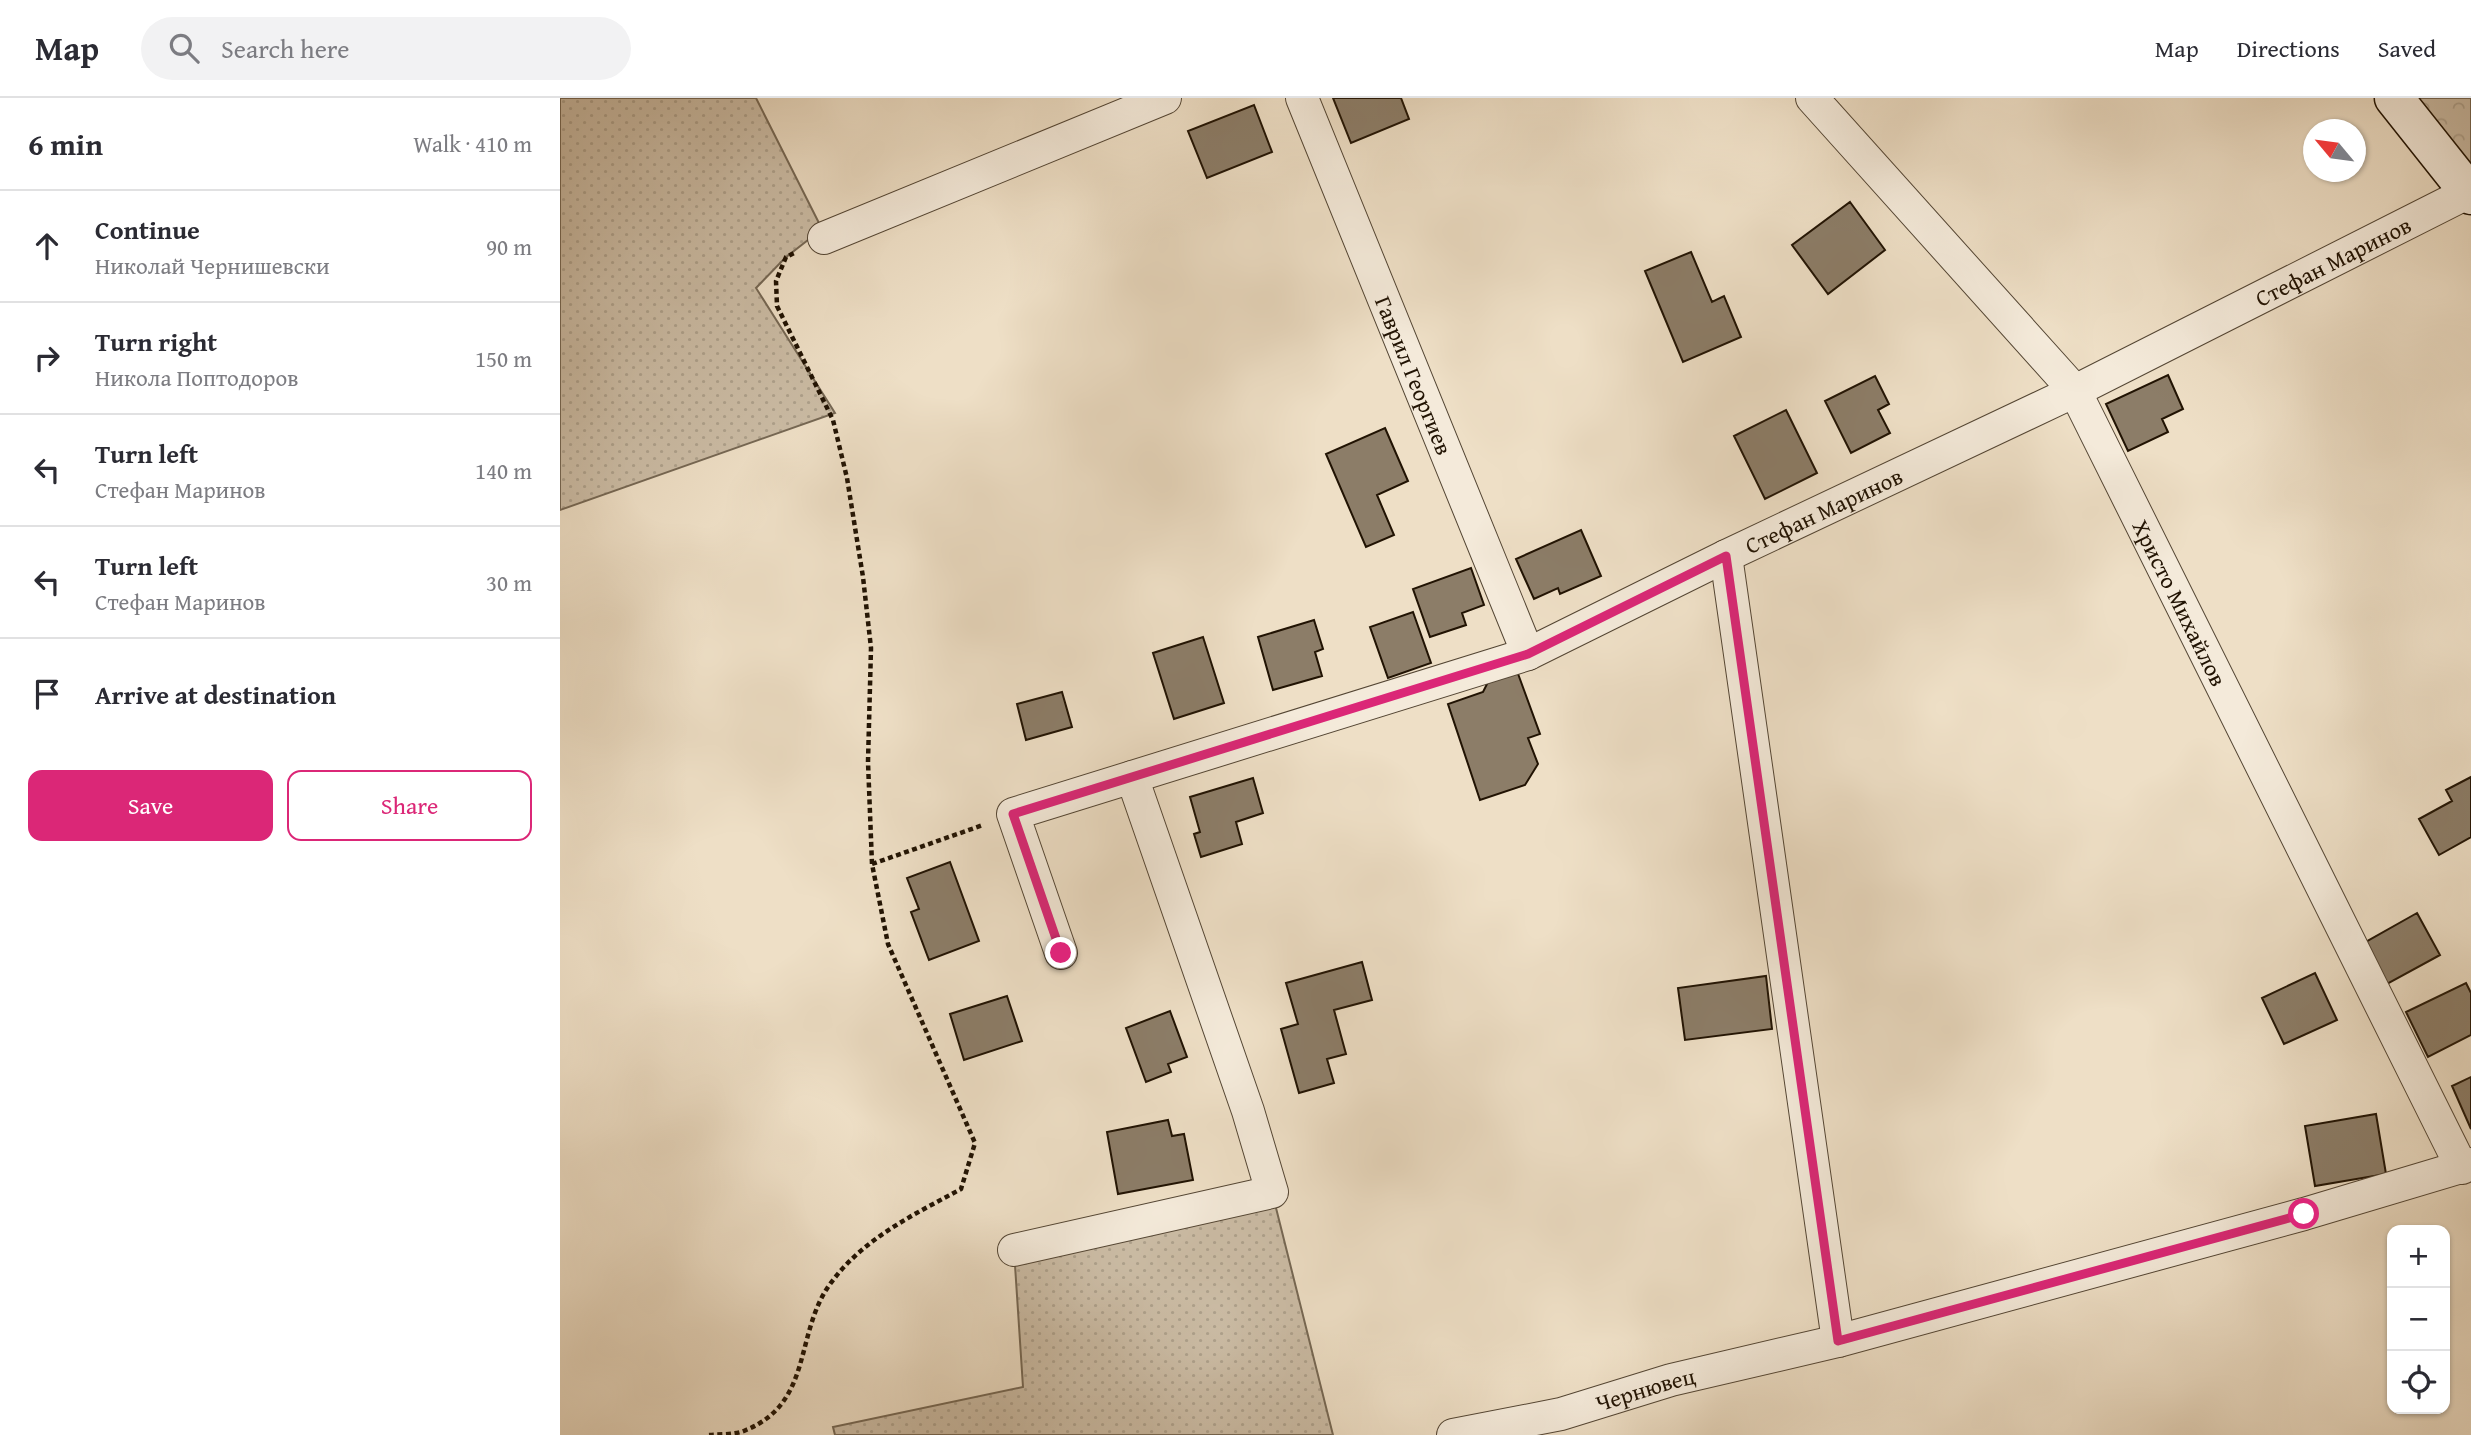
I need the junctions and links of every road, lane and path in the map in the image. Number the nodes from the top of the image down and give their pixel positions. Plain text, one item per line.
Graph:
1 (1166, 98) edge
2 (1302, 98) edge
3 (1812, 98) edge
4 (2394, 98) edge
5 (2470, 193) edge
6 (824, 238) joint
7 (2075, 391) junction
8 (1726, 556) junction
9 (1528, 654) junction
10 (1132, 778) junction
11 (1013, 814) junction
12 (872, 864) junction
13 (1061, 953) dead end
14 (2466, 1166) edge
15 (1014, 1251) dead end
16 (1838, 1341) junction
17 (709, 1435) edge
18 (1453, 1435) edge

1 - 6 street
2 - 9 street, Гаврил Георгиев
3 - 7 street, Христо Михайлов
4 - 5 main road
5 - 7 street, Стефан Маринов
6 - 12 path
7 - 8 street, Стефан Маринов
7 - 14 street, Христо Михайлов
8 - 9 street, Стефан Маринов
8 - 16 street
9 - 10 street, Стефан Маринов
10 - 11 street, Стефан Маринов
10 - 15 street
11 - 12 path
11 - 13 street
12 - 17 path
14 - 16 street, Чернювец
16 - 18 street, Чернювец

